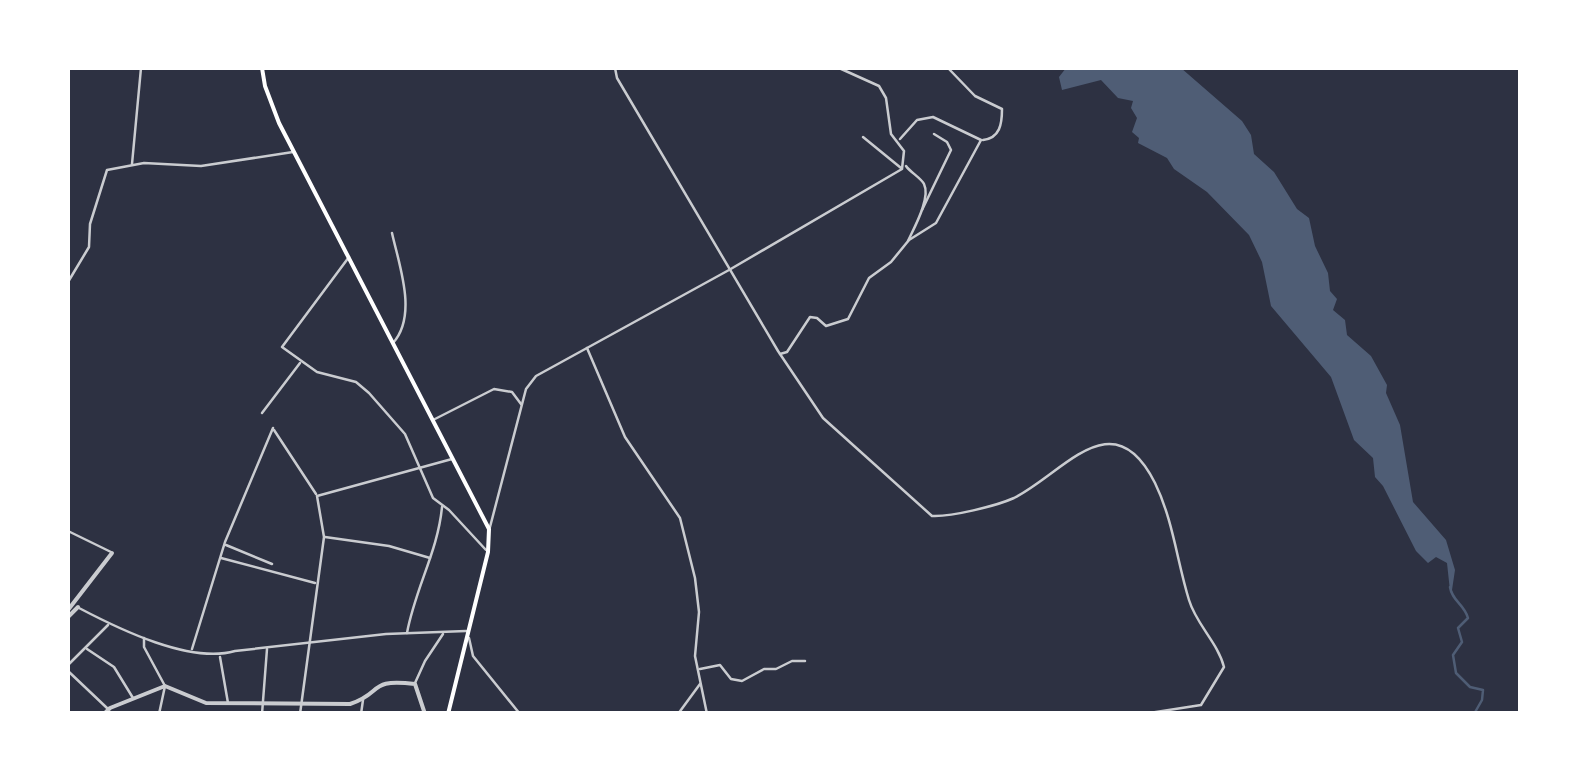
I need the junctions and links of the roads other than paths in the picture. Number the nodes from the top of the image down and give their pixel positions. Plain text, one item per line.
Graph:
1 (142, 68) edge
2 (262, 68) edge
3 (615, 68) edge
4 (839, 68) edge
5 (948, 68) edge
6 (934, 134) dead end
7 (862, 137) dead end
8 (899, 140) junction
9 (982, 140) junction
10 (294, 152) junction
11 (132, 164) junction
12 (904, 167) junction
13 (922, 210) junction
14 (392, 233) dead end
15 (907, 242) junction
16 (350, 256) junction
17 (730, 270) junction
18 (68, 282) edge
19 (392, 343) junction
20 (586, 347) junction
21 (780, 354) junction
22 (301, 362) junction
23 (522, 405) junction
24 (262, 413) dead end
25 (433, 420) junction
26 (453, 459) junction
27 (419, 467) junction
28 (318, 496) junction
29 (442, 506) junction
30 (490, 529) junction
31 (68, 530) edge
32 (324, 537) junction
33 (224, 545) junction
34 (488, 552) junction
35 (112, 553) joint
36 (220, 558) junction
37 (431, 558) junction
38 (272, 564) dead end
39 (318, 584) junction
40 (76, 605) junction
41 (68, 610) edge
42 (68, 618) edge
43 (109, 624) junction
44 (467, 631) junction
45 (444, 632) junction
46 (407, 634) junction
47 (144, 638) junction
48 (309, 642) junction
49 (267, 647) junction
50 (88, 648) junction
51 (192, 650) junction
52 (220, 655) junction
53 (473, 656) junction
54 (461, 657) junction
55 (805, 660) dead end
56 (68, 665) edge
57 (698, 670) junction
58 (68, 671) edge
59 (701, 683) junction
60 (414, 684) junction
61 (166, 686) junction
62 (364, 698) junction
63 (134, 699) junction
64 (264, 703) junction
65 (220, 704) junction
66 (228, 704) junction
67 (301, 704) junction
68 (106, 712) edge
69 (158, 714) edge
70 (219, 714) edge
71 (262, 714) edge
72 (300, 714) edge
73 (361, 714) edge
74 (425, 714) edge
75 (448, 714) edge
76 (520, 714) edge
77 (678, 714) edge
78 (708, 714) edge
79 (1143, 714) edge

1 - 11 street
2 - 10 main road
3 - 17 street
4 - 8 street
5 - 9 street
6 - 13 street
7 - 12 street
8 - 9 street
8 - 12 street
9 - 15 street
10 - 11 street
10 - 16 main road
11 - 18 street
12 - 13 street
12 - 17 street
13 - 15 street
14 - 19 street
15 - 21 street
16 - 19 main road
16 - 22 street
17 - 20 street
17 - 21 street
19 - 25 main road
20 - 23 street
20 - 57 street
21 - 79 street
22 - 24 street
22 - 27 street
23 - 25 street
23 - 30 street
25 - 26 main road
26 - 27 street
26 - 30 main road
27 - 28 street
27 - 29 street
28 - 32 street
28 - 33 street
29 - 34 street
29 - 37 street
30 - 34 main road
31 - 35 street
32 - 37 street
32 - 39 street
33 - 36 street
33 - 38 street
34 - 44 main road
35 - 40 street
36 - 39 street
36 - 51 street
37 - 46 street
39 - 48 street
40 - 41 street
40 - 42 street
40 - 43 street
43 - 47 street
43 - 50 street
44 - 45 street
44 - 53 street
44 - 54 main road
45 - 46 street
45 - 60 street
46 - 48 street
47 - 51 street
47 - 61 street
48 - 49 street
48 - 67 street
49 - 52 street
49 - 64 street
50 - 56 street
50 - 63 street
51 - 52 street
52 - 66 street
53 - 54 street
53 - 76 street
54 - 75 main road
55 - 57 street
57 - 59 street
58 - 68 street
59 - 77 street
59 - 78 street
60 - 62 street
60 - 74 street
61 - 63 street
61 - 65 street
61 - 69 street
62 - 67 street
62 - 73 street
63 - 68 street
64 - 66 street
64 - 67 street
64 - 71 street
65 - 66 street
65 - 70 street
67 - 72 street

